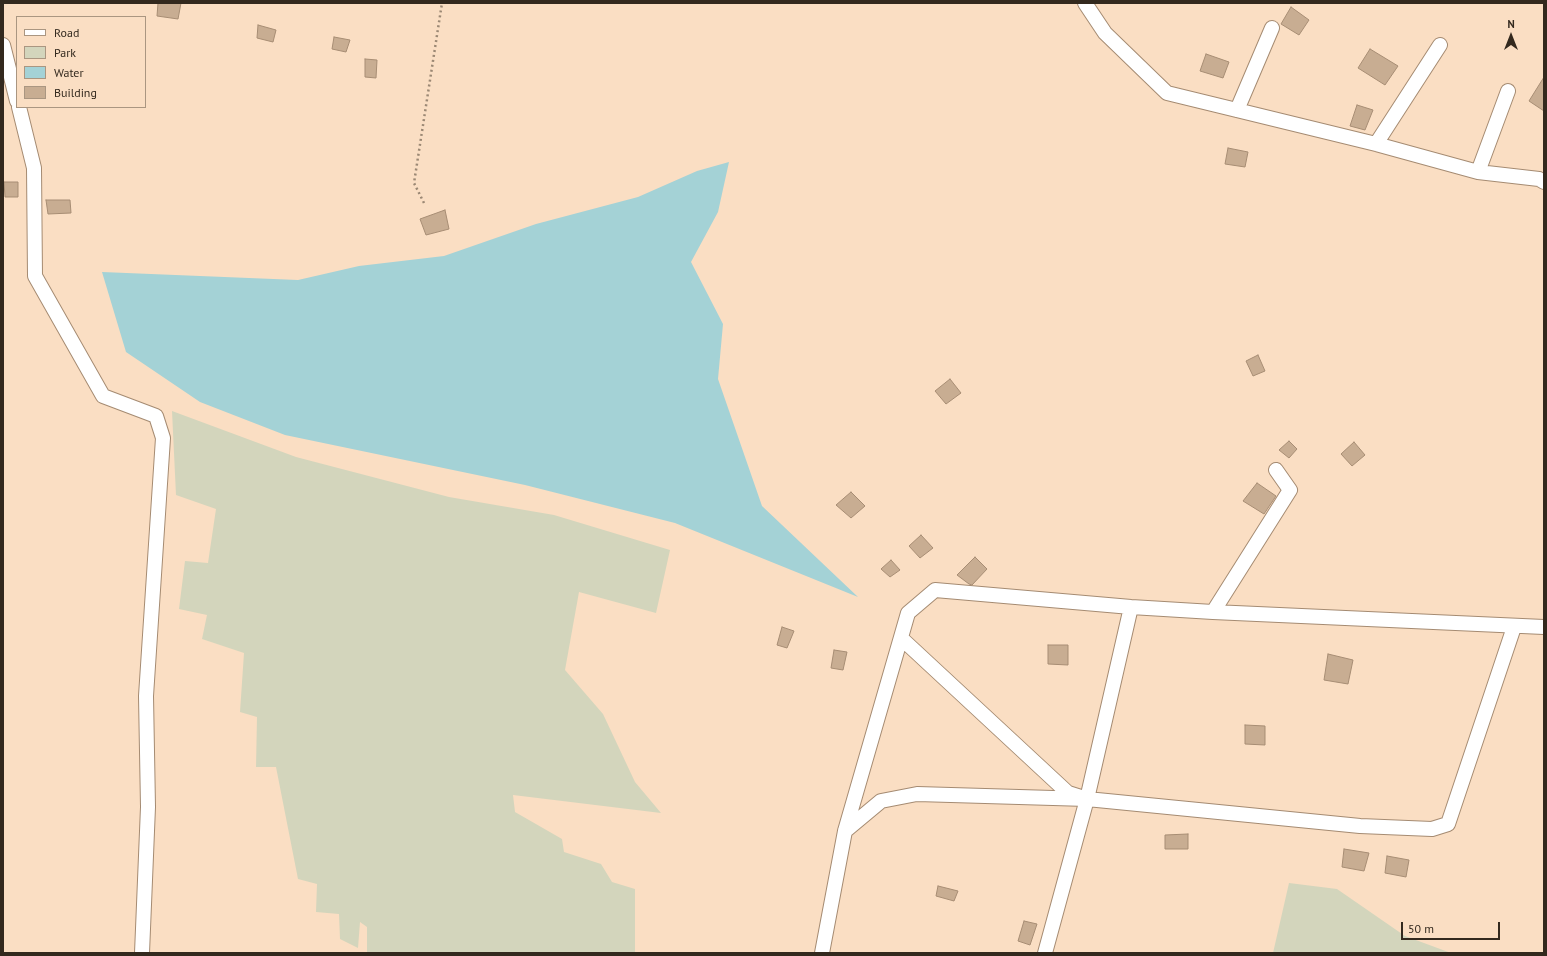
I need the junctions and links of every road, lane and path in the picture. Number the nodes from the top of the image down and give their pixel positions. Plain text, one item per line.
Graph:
1 (442, 3) edge
2 (1085, 3) edge
3 (1272, 28) dead end
4 (3, 45) edge
5 (1440, 45) dead end
6 (1508, 91) dead end
7 (16, 97) edge
8 (19, 108) edge
9 (1237, 110) junction
10 (1376, 144) junction
11 (1478, 172) junction
12 (1544, 182) edge
13 (424, 203) dead end
14 (1276, 470) dead end
15 (1131, 607) junction
16 (1213, 612) junction
17 (1514, 627) junction
18 (1544, 627) edge
19 (901, 638) junction
20 (1087, 799) junction
21 (845, 831) junction
22 (142, 953) edge
23 (822, 953) edge
24 (1045, 953) edge

1 - 13 path
2 - 9 street
3 - 9 street
4 - 7 street
5 - 10 street
6 - 11 street
8 - 22 street
9 - 10 street
10 - 11 street
11 - 12 street
14 - 16 street
15 - 16 street
15 - 19 street
15 - 20 street
16 - 17 street
17 - 18 street
17 - 20 street
19 - 20 street
19 - 21 street
20 - 21 street
20 - 24 street
21 - 23 street

